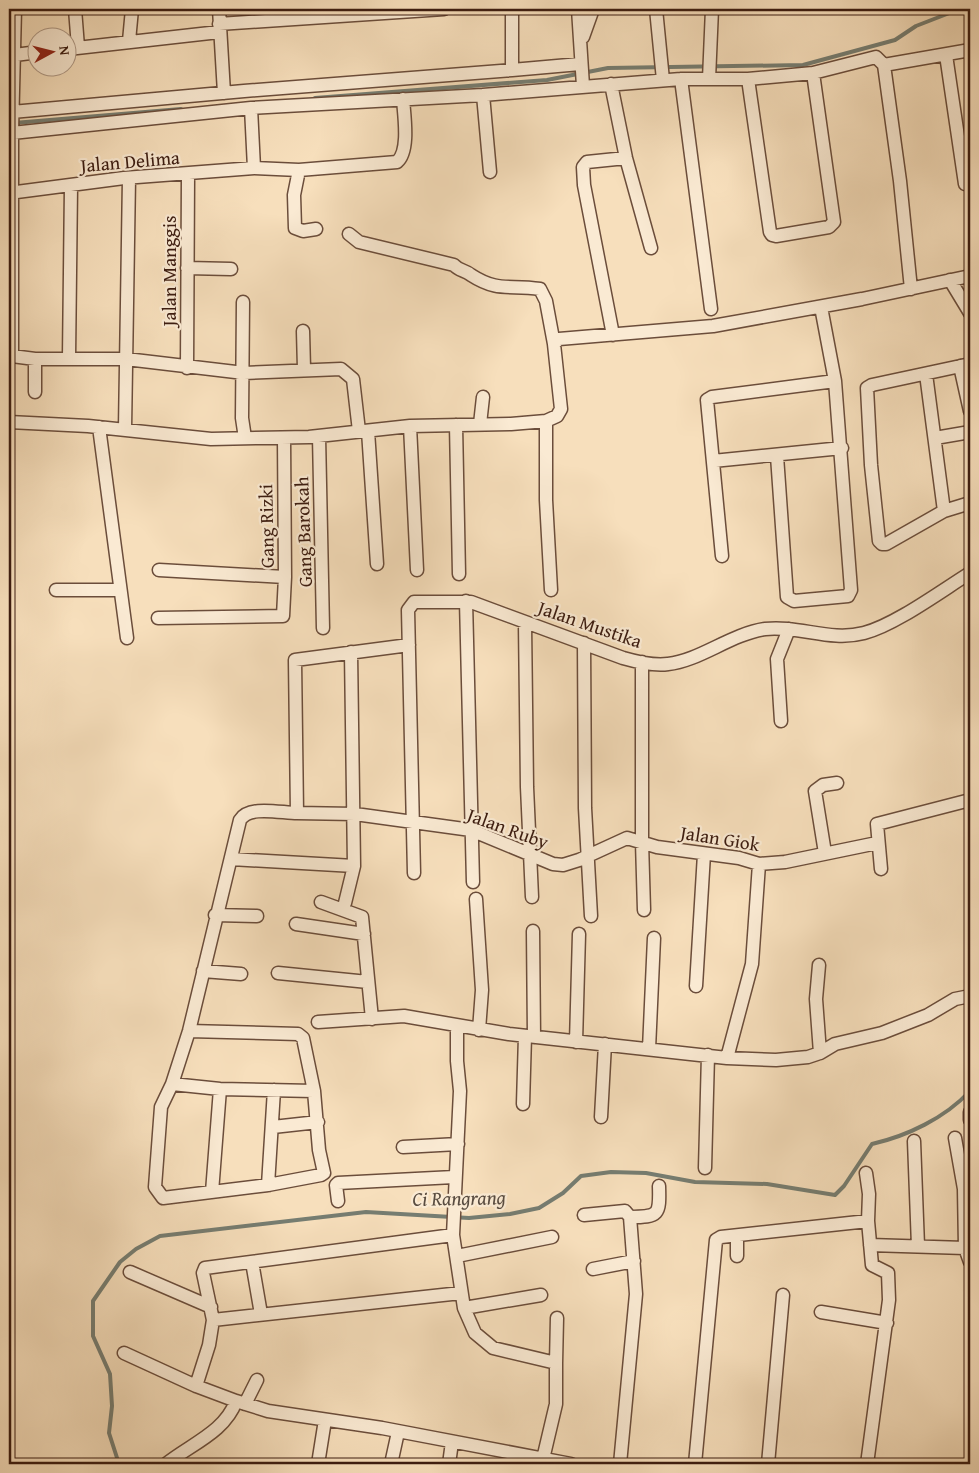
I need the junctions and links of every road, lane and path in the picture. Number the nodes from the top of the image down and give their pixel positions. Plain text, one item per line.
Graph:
1 (15, 9) edge
2 (76, 9) edge
3 (132, 9) edge
4 (219, 9) edge
5 (444, 9) edge
6 (512, 9) edge
7 (578, 9) edge
8 (593, 9) edge
9 (656, 9) edge
10 (712, 9) edge
11 (284, 15) edge
12 (75, 28) edge
13 (219, 28) junction
14 (129, 41) junction
15 (581, 41) junction
16 (78, 47) edge
17 (970, 50) edge
18 (28, 53) edge
19 (15, 55) junction
20 (946, 55) junction
21 (884, 65) junction
22 (512, 70) junction
23 (709, 70) junction
24 (814, 73) junction
25 (581, 76) junction
26 (663, 76) junction
27 (681, 79) junction
28 (748, 79) junction
29 (611, 84) junction
30 (245, 92) junction
31 (224, 93) junction
32 (483, 95) junction
33 (403, 99) junction
34 (248, 108) junction
35 (12, 115) junction
36 (12, 132) junction
37 (626, 158) junction
38 (254, 168) junction
39 (299, 170) junction
40 (490, 172) dead end
41 (188, 175) junction
42 (128, 178) junction
43 (965, 184) dead end
44 (71, 186) junction
45 (11, 192) edge
46 (316, 229) dead end
47 (349, 234) dead end
48 (651, 248) dead end
49 (187, 268) junction
50 (231, 269) dead end
51 (970, 276) edge
52 (950, 280) junction
53 (911, 289) junction
54 (243, 302) dead end
55 (822, 307) junction
56 (711, 308) dead end
57 (970, 313) edge
58 (303, 331) dead end
59 (613, 335) junction
60 (554, 344) junction
61 (69, 358) junction
62 (35, 359) junction
63 (126, 359) junction
64 (965, 365) edge
65 (187, 368) junction
66 (304, 370) junction
67 (244, 373) junction
68 (926, 374) junction
69 (835, 381) junction
70 (35, 392) dead end
71 (483, 397) dead end
72 (970, 411) edge
73 (546, 421) junction
74 (9, 422) edge
75 (480, 424) junction
76 (456, 425) junction
77 (410, 426) junction
78 (100, 427) junction
79 (125, 429) junction
80 (363, 431) junction
81 (970, 432) edge
82 (319, 436) junction
83 (244, 438) junction
84 (284, 438) junction
85 (935, 438) junction
86 (842, 448) junction
87 (777, 456) junction
88 (713, 461) junction
89 (970, 503) edge
90 (944, 511) junction
91 (722, 556) dead end
92 (377, 564) dead end
93 (159, 570) dead end
94 (417, 570) dead end
95 (460, 574) dead end
96 (970, 574) edge
97 (285, 577) junction
98 (56, 590) dead end
99 (120, 590) junction
100 (551, 590) dead end
101 (466, 602) junction
102 (158, 618) dead end
103 (525, 622) junction
104 (323, 628) dead end
105 (789, 629) junction
106 (127, 638) dead end
107 (584, 643) junction
108 (409, 645) junction
109 (350, 652) junction
110 (642, 662) junction
111 (781, 721) dead end
112 (837, 783) dead end
113 (970, 800) edge
114 (296, 813) junction
115 (355, 814) junction
116 (411, 821) junction
117 (471, 830) junction
118 (642, 842) junction
119 (877, 843) junction
120 (825, 853) junction
121 (704, 854) junction
122 (530, 856) junction
123 (587, 856) junction
124 (231, 860) junction
125 (759, 864) junction
126 (354, 866) junction
127 (881, 869) dead end
128 (414, 873) dead end
129 (473, 882) dead end
130 (532, 896) dead end
131 (476, 899) dead end
132 (321, 902) dead end
133 (345, 903) dead end
134 (644, 910) dead end
135 (216, 915) junction
136 (257, 916) dead end
137 (591, 916) dead end
138 (296, 924) dead end
139 (533, 932) dead end
140 (364, 934) junction
141 (579, 934) dead end
142 (654, 938) dead end
143 (819, 965) dead end
144 (203, 971) junction
145 (278, 973) dead end
146 (241, 974) dead end
147 (368, 982) junction
148 (696, 986) dead end
149 (970, 996) edge
150 (372, 1019) junction
151 (318, 1022) dead end
152 (457, 1026) junction
153 (479, 1030) junction
154 (189, 1031) junction
155 (529, 1037) junction
156 (576, 1042) junction
157 (604, 1044) junction
158 (648, 1049) junction
159 (820, 1053) junction
160 (708, 1055) junction
161 (727, 1058) junction
162 (172, 1084) junction
163 (220, 1089) junction
164 (274, 1090) junction
165 (314, 1091) junction
166 (523, 1104) dead end
167 (970, 1112) edge
168 (601, 1117) dead end
169 (970, 1120) edge
170 (318, 1122) junction
171 (273, 1127) junction
172 (955, 1138) dead end
173 (914, 1142) dead end
174 (458, 1144) junction
175 (403, 1147) dead end
176 (705, 1168) dead end
177 (866, 1173) dead end
178 (454, 1177) junction
179 (268, 1185) junction
180 (659, 1186) dead end
181 (212, 1192) junction
182 (338, 1201) dead end
183 (584, 1215) dead end
184 (630, 1217) junction
185 (868, 1221) junction
186 (453, 1230) junction
187 (552, 1236) dead end
188 (737, 1236) junction
189 (870, 1245) junction
190 (918, 1246) junction
191 (965, 1248) junction
192 (457, 1256) junction
193 (737, 1256) dead end
194 (634, 1261) junction
195 (252, 1262) junction
196 (970, 1262) edge
197 (593, 1269) dead end
198 (130, 1272) dead end
199 (461, 1292) junction
200 (541, 1295) dead end
201 (783, 1296) dead end
202 (465, 1311) junction
203 (821, 1312) dead end
204 (212, 1313) junction
205 (261, 1314) junction
206 (557, 1318) dead end
207 (887, 1323) junction
208 (124, 1353) dead end
209 (556, 1363) junction
210 (257, 1380) dead end
211 (196, 1386) junction
212 (241, 1402) junction
213 (325, 1420) junction
214 (398, 1432) junction
215 (452, 1442) junction
216 (506, 1458) edge
217 (181, 1459) edge
218 (543, 1459) junction
219 (166, 1464) edge
220 (318, 1464) edge
221 (391, 1464) edge
222 (449, 1464) edge
223 (567, 1464) edge
224 (571, 1464) edge
225 (620, 1464) edge
226 (695, 1464) edge
227 (768, 1464) edge
228 (867, 1464) edge

1 - 19 street
2 - 12 street
3 - 14 street
4 - 13 street
5 - 11 street
6 - 22 street
7 - 15 street
8 - 15 street
9 - 26 street
10 - 23 street
11 - 13 street
13 - 14 street
13 - 31 street
14 - 16 street
15 - 25 street
17 - 20 street
18 - 19 street
19 - 35 street
20 - 21 street
20 - 43 street
21 - 24 street
21 - 53 street
22 - 25 street
22 - 30 street
23 - 27 street
23 - 28 street
24 - 28 street
24 - 28 street
25 - 29 street
25 - 32 street
26 - 27 street
26 - 29 street
27 - 56 street
29 - 37 street
30 - 31 street
30 - 34 street
31 - 35 street
32 - 33 street
32 - 40 street
33 - 34 street
33 - 39 street, Jalan Delima
34 - 36 street
34 - 38 street
35 - 36 street
36 - 45 street
37 - 48 street
37 - 59 street
38 - 39 street, Jalan Delima
38 - 41 street, Jalan Delima
39 - 46 street
41 - 42 street, Jalan Delima
41 - 49 street, Jalan Manggis
42 - 44 street, Jalan Delima
42 - 63 street
44 - 45 street, Jalan Delima
44 - 61 street
45 - 62 street
47 - 60 street
49 - 50 street
49 - 65 street, Jalan Manggis
51 - 52 street
52 - 53 street
52 - 57 street
53 - 55 street
54 - 67 street
55 - 59 street
55 - 69 street
58 - 66 street
59 - 60 street
60 - 73 street
61 - 62 street
61 - 63 street
62 - 70 street
63 - 65 street
63 - 79 street
64 - 68 street
64 - 72 street
65 - 67 street
66 - 67 street
66 - 80 street
67 - 83 street
68 - 85 street
68 - 90 street
69 - 86 street
69 - 88 street
71 - 75 street
73 - 75 street
73 - 100 street
74 - 78 street
75 - 76 street
76 - 77 street
76 - 95 street
77 - 80 street
77 - 94 street
78 - 79 street
78 - 99 street
79 - 83 street
80 - 82 street
80 - 92 street
81 - 85 street
82 - 84 street
82 - 104 street, Gang Barokah
83 - 84 street
84 - 97 street, Gang Rizki
85 - 90 street
86 - 87 street
86 - 87 street
87 - 88 street
88 - 91 street
89 - 90 street
93 - 97 street
96 - 105 street, Jalan Mustika
97 - 102 street, Gang Rizki
98 - 99 street
99 - 106 street
101 - 103 street, Jalan Mustika
101 - 108 street, Jalan Mustika
101 - 117 street
103 - 107 street, Jalan Mustika
103 - 122 street
105 - 110 street, Jalan Mustika
105 - 111 street
107 - 110 street, Jalan Mustika
107 - 123 street
108 - 109 street
108 - 116 street
109 - 114 street
109 - 115 street
110 - 118 street
112 - 120 street
113 - 119 street
114 - 115 street, Jalan Ruby
114 - 124 street, Jalan Ruby
115 - 116 street, Jalan Ruby
115 - 126 street
116 - 117 street, Jalan Ruby
116 - 128 street
117 - 122 street, Jalan Ruby
117 - 129 street
118 - 121 street, Jalan Giok
118 - 123 street, Jalan Ruby
118 - 134 street
119 - 120 street, Jalan Giok
119 - 127 street
120 - 125 street, Jalan Giok
121 - 125 street, Jalan Giok
121 - 148 street
122 - 123 street, Jalan Ruby
122 - 130 street
123 - 137 street
124 - 126 street
124 - 135 street
125 - 161 street
126 - 133 street
131 - 153 street
132 - 140 street
135 - 136 street
135 - 144 street
138 - 140 street
139 - 155 street
140 - 147 street
141 - 156 street
142 - 158 street
143 - 159 street
144 - 146 street
144 - 154 street
145 - 147 street
147 - 150 street
149 - 159 street
150 - 151 street
150 - 152 street
152 - 153 street
152 - 174 street
153 - 155 street
154 - 162 street
154 - 165 street
155 - 156 street
155 - 166 street
156 - 157 street
157 - 158 street
157 - 168 street
158 - 160 street
159 - 161 street
160 - 161 street
160 - 176 street
162 - 163 street
162 - 181 street
163 - 164 street
163 - 181 street
164 - 165 street
164 - 171 street
165 - 170 street
167 - 169 street
170 - 171 street
170 - 179 street
171 - 179 street
172 - 191 street
173 - 190 street
174 - 175 street
174 - 178 street
177 - 185 street
178 - 182 street
178 - 186 street
179 - 181 street
180 - 184 street
183 - 184 street
184 - 194 street
185 - 188 street
185 - 189 street
186 - 192 street
186 - 195 street
187 - 192 street
188 - 193 street
188 - 226 street
189 - 190 street
189 - 207 street
190 - 191 street
191 - 196 street
192 - 199 street
194 - 197 street
194 - 225 street
195 - 204 street
195 - 205 street
198 - 204 street
199 - 202 street
199 - 205 street
200 - 202 street
201 - 227 street
202 - 209 street
203 - 207 street
204 - 205 street
204 - 211 street
206 - 209 street
207 - 228 street
208 - 211 street
209 - 218 street
210 - 212 street
211 - 212 street
212 - 213 street
212 - 217 street
213 - 214 street
213 - 220 street
214 - 215 street
214 - 221 street
215 - 216 street
215 - 222 street
216 - 218 street
217 - 219 street
218 - 223 street
223 - 224 street

